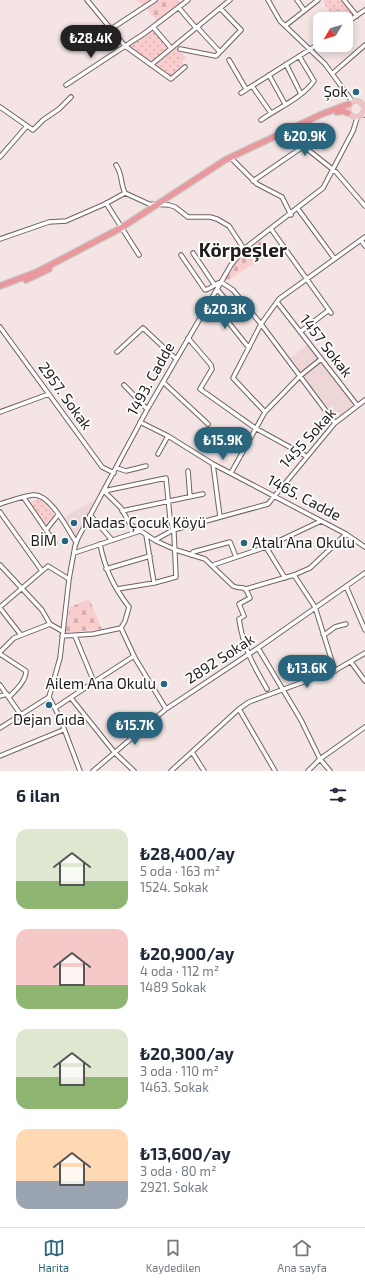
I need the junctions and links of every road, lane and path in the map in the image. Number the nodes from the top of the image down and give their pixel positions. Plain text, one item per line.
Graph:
1 (86, 0) edge
2 (155, 0) edge
3 (188, 0) edge
4 (230, 0) edge
5 (268, 0) edge
6 (297, 0) edge
7 (318, 0) edge
8 (344, 0) edge
9 (179, 8) junction
10 (220, 8) junction
11 (304, 10) junction
12 (365, 10) edge
13 (357, 16) junction
14 (353, 19) edge
15 (285, 26) junction
16 (153, 27) junction
17 (197, 27) junction
18 (111, 29) junction
19 (365, 45) edge
20 (125, 46) junction
21 (171, 48) junction
22 (180, 48) dead end
23 (311, 50) junction
24 (220, 52) junction
25 (299, 56) junction
26 (229, 60) dead end
27 (286, 64) junction
28 (151, 65) junction
29 (185, 67) dead end
30 (333, 73) junction
31 (269, 75) junction
32 (66, 85) dead end
33 (252, 86) junction
34 (246, 89) junction
35 (241, 93) dead end
36 (301, 94) junction
37 (71, 97) dead end
38 (362, 101) edge
39 (351, 103) junction
40 (286, 104) junction
41 (0, 107) edge
42 (364, 111) edge
43 (271, 113) junction
44 (348, 113) junction
45 (357, 118) junction
46 (261, 120) dead end
47 (27, 126) junction
48 (287, 133) junction
49 (304, 146) junction
50 (0, 157) edge
51 (232, 159) junction
52 (116, 165) dead end
53 (332, 169) junction
54 (253, 181) junction
55 (125, 193) junction
56 (106, 203) junction
57 (157, 206) junction
58 (365, 206) edge
59 (298, 209) junction
60 (291, 214) junction
61 (122, 229) junction
62 (271, 229) junction
63 (365, 237) edge
64 (0, 239) edge
65 (361, 240) junction
66 (365, 246) edge
67 (244, 249) junction
68 (193, 252) dead end
69 (138, 255) dead end
70 (181, 255) dead end
71 (334, 258) junction
72 (306, 278) junction
73 (221, 282) junction
74 (214, 284) junction
75 (0, 286) edge
76 (217, 289) junction
77 (0, 290) edge
78 (209, 302) junction
79 (277, 302) junction
80 (225, 318) junction
81 (261, 324) junction
82 (0, 327) edge
83 (300, 332) junction
84 (188, 338) junction
85 (250, 348) junction
86 (117, 352) dead end
87 (176, 359) junction
88 (321, 359) junction
89 (300, 376) junction
90 (163, 382) junction
91 (124, 385) dead end
92 (49, 394) junction
93 (365, 400) edge
94 (357, 405) junction
95 (147, 410) junction
96 (0, 412) edge
97 (265, 412) junction
98 (140, 422) junction
99 (335, 423) junction
100 (208, 424) dead end
101 (255, 428) junction
102 (168, 436) junction
103 (158, 454) dead end
104 (306, 456) junction
105 (213, 464) junction
106 (146, 466) dead end
107 (117, 468) junction
108 (188, 471) dead end
109 (231, 473) junction
110 (114, 474) junction
111 (104, 492) junction
112 (203, 494) dead end
113 (273, 496) junction
114 (190, 497) junction
115 (24, 498) junction
116 (169, 501) junction
117 (0, 504) edge
118 (122, 511) junction
119 (0, 512) edge
120 (58, 515) junction
121 (90, 515) junction
122 (220, 517) junction
123 (321, 521) junction
124 (46, 530) junction
125 (173, 530) junction
126 (140, 531) junction
127 (346, 534) junction
128 (146, 535) junction
129 (112, 540) junction
130 (155, 540) junction
131 (55, 542) dead end
132 (76, 542) junction
133 (100, 544) junction
134 (266, 547) junction
135 (365, 547) edge
136 (174, 549) junction
137 (74, 553) junction
138 (191, 555) junction
139 (150, 556) junction
140 (236, 557) junction
141 (0, 564) edge
142 (213, 565) junction
143 (106, 569) junction
144 (42, 571) junction
145 (365, 572) edge
146 (294, 575) junction
147 (285, 578) junction
148 (69, 579) junction
149 (154, 583) junction
150 (346, 586) junction
151 (22, 587) junction
152 (117, 589) junction
153 (246, 589) junction
154 (0, 607) edge
155 (316, 607) junction
156 (50, 624) junction
157 (346, 624) dead end
158 (121, 628) junction
159 (365, 630) edge
160 (62, 631) junction
161 (21, 634) junction
162 (323, 634) junction
163 (62, 636) junction
164 (75, 636) junction
165 (258, 648) junction
166 (0, 653) edge
167 (365, 653) edge
168 (248, 655) junction
169 (134, 656) junction
170 (351, 662) junction
171 (335, 671) junction
172 (365, 681) edge
173 (94, 682) junction
174 (0, 685) edge
175 (266, 689) dead end
176 (282, 689) junction
177 (8, 695) junction
178 (0, 696) edge
179 (49, 697) junction
180 (71, 698) junction
181 (55, 708) junction
182 (166, 709) junction
183 (239, 709) junction
184 (21, 715) junction
185 (365, 727) edge
186 (0, 728) edge
187 (63, 730) junction
188 (192, 752) junction
189 (115, 753) junction
190 (0, 756) edge
191 (320, 759) junction
192 (80, 771) edge
193 (93, 771) edge
194 (134, 771) edge
195 (171, 771) edge
196 (204, 771) edge
197 (275, 771) edge
198 (308, 771) edge
199 (330, 771) edge

1 - 18 street
2 - 18 street
3 - 9 street
4 - 10 street
5 - 15 street
6 - 11 street
7 - 11 street
8 - 13 street
9 - 16 street
9 - 17 street
10 - 17 street
10 - 24 street
11 - 15 street
12 - 13 street
13 - 14 street
15 - 23 street
16 - 20 street
16 - 21 street
17 - 21 street
17 - 24 street
18 - 20 street
19 - 30 street
20 - 28 street
20 - 32 street
21 - 28 street
22 - 24 street
23 - 25 street
23 - 30 street
25 - 27 street
25 - 36 street
26 - 34 street
27 - 31 street
27 - 36 street
28 - 29 street
30 - 39 street
31 - 33 street
31 - 40 street
33 - 34 street
33 - 43 street
34 - 35 street
36 - 40 street
37 - 47 street
38 - 39 main road
38 - 42 main road
39 - 44 main road
39 - 57 highway
40 - 43 street
41 - 47 street
42 - 45 main road
43 - 46 street
44 - 45 main road
44 - 48 highway
45 - 53 street, 1493. Cadde
47 - 50 street
48 - 49 street
48 - 51 highway
49 - 53 street
49 - 54 street
51 - 54 street
51 - 57 highway
52 - 55 street
53 - 58 street
53 - 59 street, 1493. Cadde
54 - 60 street
55 - 56 street
55 - 57 street
56 - 61 street
56 - 64 street
57 - 61 highway
57 - 67 street
59 - 60 street, 1493. Cadde
59 - 71 street
60 - 62 street, 1493. Cadde
61 - 69 street
61 - 75 highway
61 - 77 highway
62 - 67 street, 1493. Cadde
62 - 72 street
63 - 65 street
65 - 66 street
65 - 71 street
67 - 73 street, 1493. Cadde
68 - 74 street
70 - 74 street
71 - 72 street
72 - 79 street
72 - 83 street
73 - 74 street
73 - 76 street, 1493. Cadde
73 - 81 street
76 - 78 street, 1493. Cadde
76 - 80 street
78 - 80 street
78 - 84 street, 1493. Cadde
79 - 81 street
79 - 83 street, 1457 Sokak
80 - 85 street
81 - 85 street
81 - 89 street
82 - 92 street, 2957. Sokak
83 - 88 street, 1457 Sokak
84 - 87 street, 1493. Cadde
84 - 101 street
85 - 97 street
86 - 87 street
87 - 90 street, 1493. Cadde
88 - 89 street
88 - 94 street, 1457 Sokak
89 - 97 street
89 - 99 street
90 - 95 street, 1493. Cadde
90 - 100 street
91 - 95 street
92 - 96 street
92 - 110 street, 2957. Sokak
93 - 94 street, 1455 Sokak
94 - 99 street, 1455 Sokak
95 - 98 street, 1493. Cadde
97 - 101 street
98 - 102 street, 1465. Cadde
98 - 107 street, 1493. Cadde
99 - 104 street, 1455 Sokak
101 - 104 street
101 - 109 street
102 - 103 street
102 - 105 street, 1465. Cadde
104 - 113 street, 1455 Sokak
105 - 109 street, 1465. Cadde
105 - 122 street
106 - 107 street
107 - 110 street, 1493. Cadde
108 - 114 street
109 - 113 street, 1465. Cadde
110 - 111 street, 1493. Cadde
111 - 116 street
111 - 118 street
111 - 121 street, 1493. Cadde
112 - 114 street
113 - 122 street, 1455 Sokak
113 - 123 street, 1465. Cadde
114 - 116 street
115 - 117 street
115 - 120 street
115 - 124 street
116 - 118 street
116 - 125 street
118 - 126 street
119 - 144 street
120 - 124 street
120 - 132 street
121 - 129 street
121 - 132 street, 1493. Cadde
122 - 125 street, 1455 Sokak
123 - 127 street, 1465. Cadde
123 - 134 street
124 - 131 street
125 - 130 street, 1455 Sokak
125 - 136 street
126 - 128 street
126 - 129 street
127 - 135 street, 1465. Cadde
127 - 146 street
128 - 130 street
128 - 139 street
129 - 133 street
130 - 136 street
132 - 137 street, 1493. Cadde
133 - 137 street
133 - 143 street
134 - 140 street
134 - 147 street
136 - 138 street
136 - 149 street
137 - 148 street, 1493. Cadde
138 - 140 street
138 - 142 street
139 - 143 street
139 - 149 street
140 - 142 street
141 - 151 street
142 - 153 street
143 - 152 street
144 - 148 street
144 - 151 street
145 - 150 street, 2892 Sokak
146 - 147 street
146 - 155 street
147 - 153 street
148 - 160 street, 1493. Cadde
149 - 152 street
150 - 155 street, 2892 Sokak
150 - 159 street
151 - 154 street
151 - 156 street
152 - 158 street
153 - 168 street
154 - 161 street
155 - 162 street
155 - 165 street, 2892 Sokak
156 - 160 street
156 - 161 street
157 - 162 street
158 - 164 street
158 - 169 street
160 - 163 street, 1493. Cadde
161 - 166 street
162 - 171 street
163 - 164 street
163 - 179 street, 1493. Cadde
164 - 173 street
165 - 168 street, 2892 Sokak
165 - 176 street
166 - 177 street
167 - 170 street
168 - 175 street
168 - 182 street, 2892 Sokak
169 - 173 street
169 - 182 street
170 - 171 street
170 - 172 street
171 - 176 street
173 - 180 street
174 - 177 street
176 - 183 street
176 - 191 street
177 - 178 street
177 - 184 street
179 - 181 street
179 - 184 street
180 - 181 street
180 - 189 street
181 - 187 street
182 - 189 street, 2892 Sokak
183 - 188 street
183 - 197 street
184 - 186 street
185 - 191 street
187 - 190 street
187 - 192 street
188 - 195 street
188 - 196 street
189 - 193 street, 2892 Sokak
189 - 194 street
191 - 198 street
191 - 199 street

